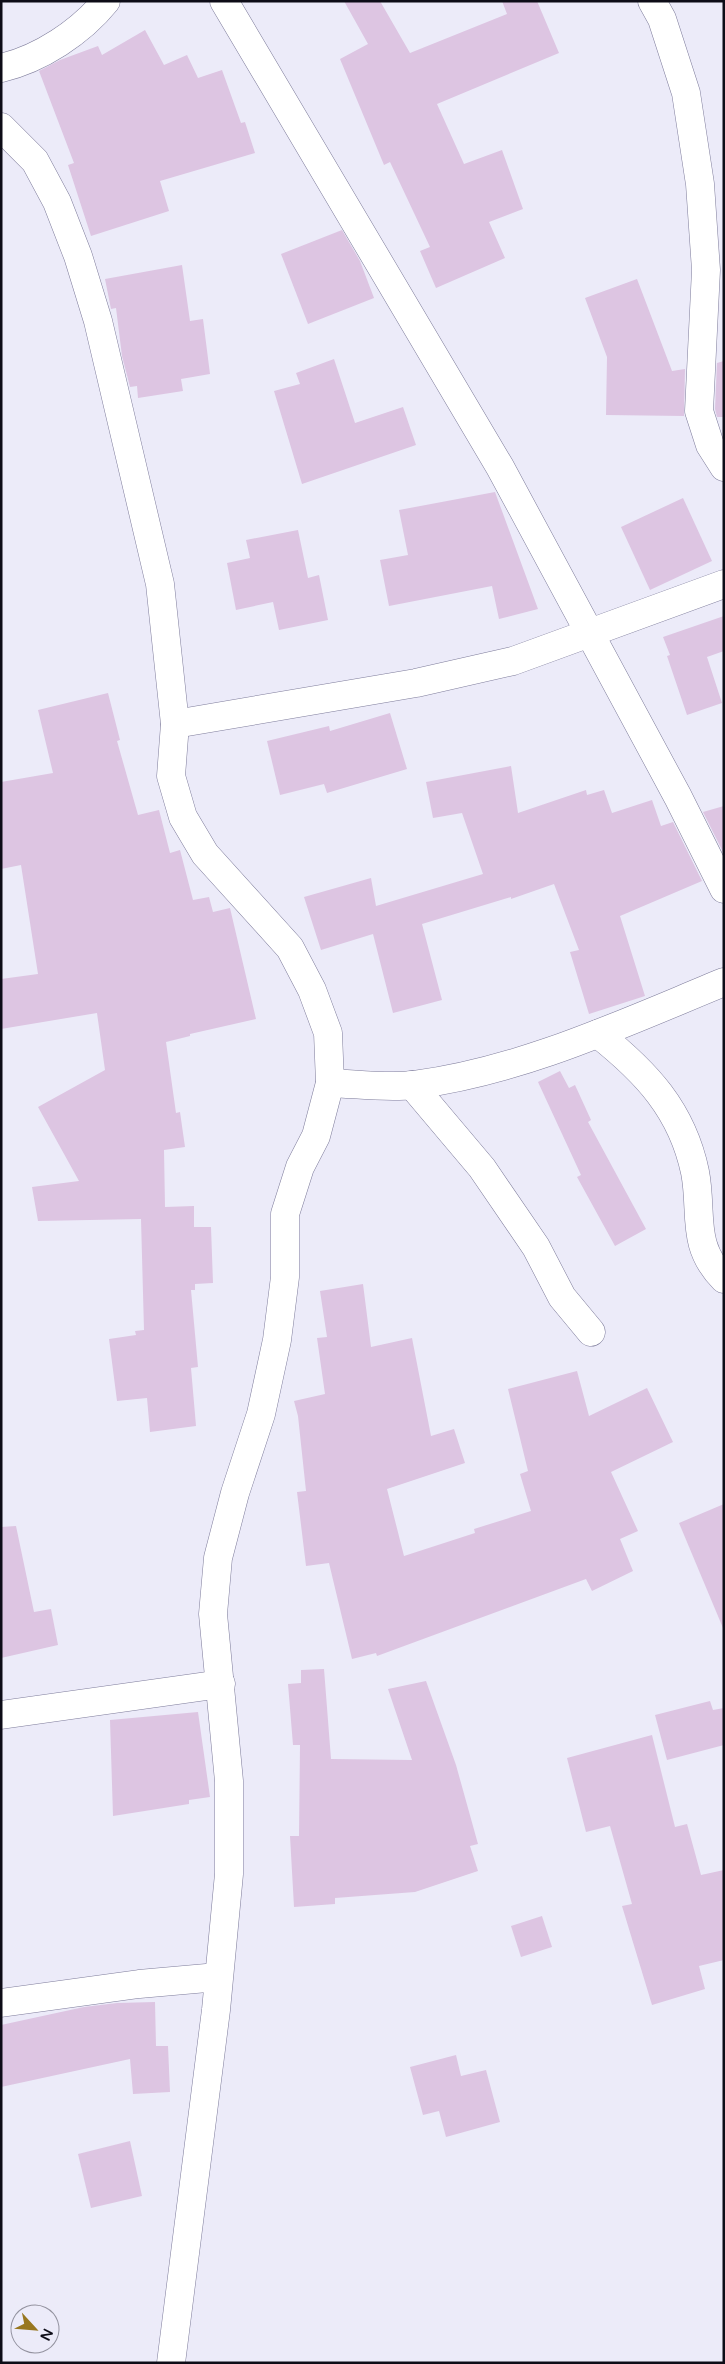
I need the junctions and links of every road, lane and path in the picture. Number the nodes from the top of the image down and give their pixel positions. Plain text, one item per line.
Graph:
1 (106, 1) edge
2 (224, 1) edge
3 (652, 1) edge
4 (1, 68) edge
5 (1, 127) edge
6 (724, 467) edge
7 (724, 584) edge
8 (589, 633) junction
9 (175, 724) junction
10 (724, 889) edge
11 (724, 982) edge
12 (598, 1034) junction
13 (330, 1083) junction
14 (412, 1085) junction
15 (724, 1280) edge
16 (591, 1332) dead end
17 (221, 1684) junction
18 (1, 1715) edge
19 (218, 1978) junction
20 (1, 2003) edge
21 (171, 2363) edge

1 - 4 street
2 - 8 street
3 - 6 street
5 - 9 street
7 - 8 street
8 - 9 street
8 - 10 street
9 - 13 street
11 - 12 street
12 - 14 street
12 - 15 street
13 - 14 street
13 - 17 street
14 - 16 street
17 - 18 street
17 - 19 street
19 - 20 street
19 - 21 street

